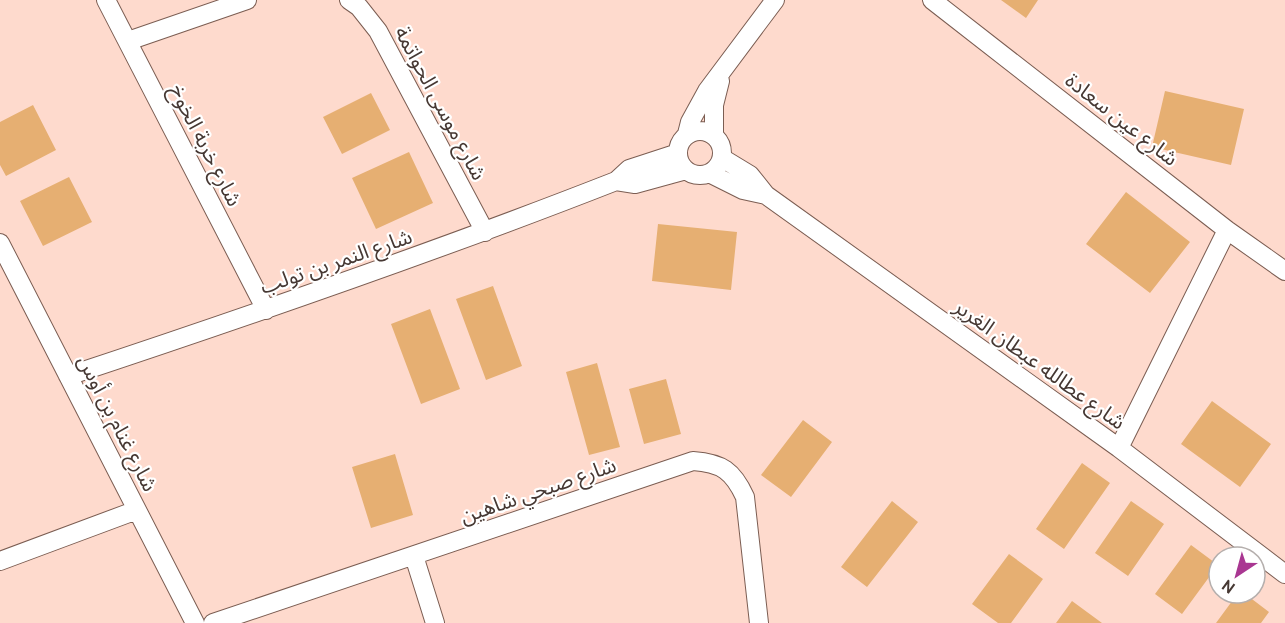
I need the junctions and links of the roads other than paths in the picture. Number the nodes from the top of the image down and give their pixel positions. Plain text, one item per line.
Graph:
1 (106, 0) edge
2 (247, 0) edge
3 (349, 0) edge
4 (775, 0) edge
5 (933, 0) edge
6 (128, 41) junction
7 (722, 74) junction
8 (687, 134) junction
9 (714, 135) junction
10 (678, 153) junction
11 (722, 158) junction
12 (686, 170) junction
13 (709, 173) junction
14 (616, 181) junction
15 (766, 195) junction
16 (1227, 230) junction
17 (485, 232) junction
18 (0, 243) edge
19 (1285, 271) edge
20 (266, 310) junction
21 (68, 375) junction
22 (1119, 448) junction
23 (137, 510) junction
24 (414, 556) junction
25 (0, 561) edge
26 (1285, 574) edge
27 (195, 623) edge
28 (213, 623) edge
29 (435, 623) edge
30 (759, 623) edge

1 - 6 street, شارع خربة الخوخ
2 - 6 street
3 - 17 street, شارع موسى الحواتمة
4 - 7 street
5 - 16 street, شارع عين سعادة
6 - 20 street, شارع خربة الخوخ
7 - 8 street
7 - 9 street
8 - 9 street
8 - 10 street
9 - 11 street
10 - 12 street
10 - 14 street, شارع النمر بن تولب
11 - 13 street
11 - 15 street, شارع عطالله عبطان الغرير
12 - 13 street
12 - 14 street, شارع النمر بن تولب
13 - 15 street, شارع عطالله عبطان الغرير
14 - 17 street, شارع النمر بن تولب
15 - 22 street, شارع عطالله عبطان الغرير
16 - 19 street, شارع عين سعادة
16 - 22 street
17 - 20 street, شارع النمر بن تولب
18 - 21 street, شارع غنام بن أوس
20 - 21 street, شارع النمر بن تولب
21 - 23 street, شارع غنام بن أوس
22 - 26 street, شارع عطالله عبطان الغرير
23 - 25 street
23 - 27 street, شارع غنام بن أوس
24 - 28 street, شارع صبحي شاهين
24 - 29 street
24 - 30 street, شارع صبحي شاهين

